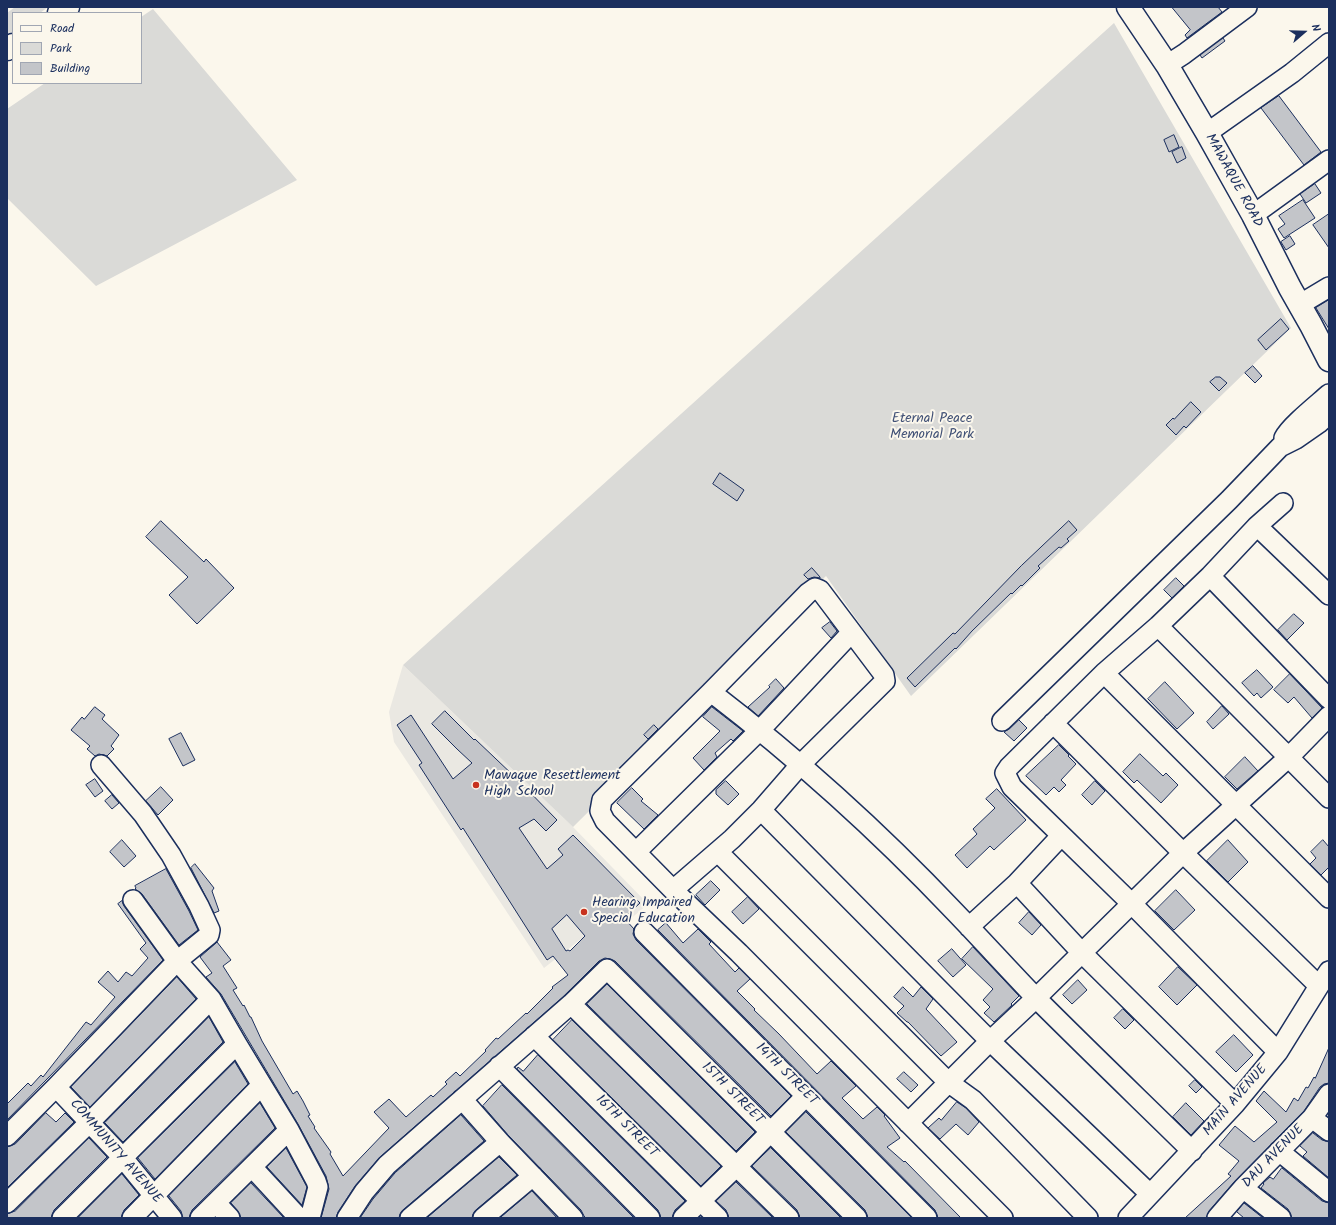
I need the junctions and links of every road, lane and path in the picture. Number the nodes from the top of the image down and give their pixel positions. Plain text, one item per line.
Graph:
1 (1248, 7) edge
2 (1132, 8) edge
3 (1329, 43) edge
4 (1167, 65) junction
5 (1207, 133) junction
6 (1329, 160) edge
7 (1253, 215) junction
8 (1329, 287) edge
9 (1299, 305) junction
10 (1326, 345) edge
11 (1329, 394) edge
12 (1329, 414) edge
13 (1280, 447) junction
14 (1283, 503) dead end
15 (1257, 526) junction
16 (1210, 576) junction
17 (1329, 596) edge
18 (1158, 626) junction
19 (852, 633) junction
20 (1104, 673) junction
21 (711, 692) junction
22 (1329, 699) edge
23 (1329, 716) edge
24 (1002, 722) dead end
25 (1054, 723) junction
26 (760, 730) junction
27 (1289, 758) junction
28 (801, 764) junction
29 (101, 765) dead end
30 (1329, 798) edge
31 (1236, 805) junction
32 (761, 810) junction
33 (1061, 836) junction
34 (636, 852) junction
35 (718, 852) junction
36 (1183, 853) junction
37 (1017, 883) junction
38 (673, 890) junction
39 (1329, 898) edge
40 (133, 900) dead end
41 (1132, 904) junction
42 (969, 927) junction
43 (644, 932) dead end
44 (1081, 952) junction
45 (177, 961) junction
46 (1324, 978) edge
47 (1036, 998) junction
48 (212, 999) junction
49 (571, 1004) junction
50 (534, 1036) junction
51 (990, 1041) junction
52 (237, 1044) junction
53 (1278, 1052) junction
54 (499, 1066) junction
55 (948, 1082) junction
56 (262, 1086) junction
57 (56, 1087) junction
58 (1329, 1094) edge
59 (806, 1096) junction
60 (462, 1099) junction
61 (1235, 1104) junction
62 (1312, 1118) junction
63 (90, 1122) junction
64 (908, 1124) junction
65 (289, 1130) junction
66 (1329, 1131) edge
67 (771, 1132) junction
68 (7, 1136) edge
69 (500, 1142) junction
70 (1192, 1151) junction
71 (1279, 1151) junction
72 (123, 1158) junction
73 (737, 1166) junction
74 (252, 1167) junction
75 (533, 1176) junction
76 (1244, 1188) junction
77 (1329, 1192) edge
78 (1150, 1194) junction
79 (155, 1196) junction
80 (701, 1201) junction
81 (7, 1202) edge
82 (216, 1203) junction
83 (566, 1216) edge
84 (62, 1218) edge
85 (132, 1218) edge
86 (172, 1218) edge
87 (200, 1218) edge
88 (230, 1218) edge
89 (299, 1218) edge
90 (310, 1218) edge
91 (347, 1218) edge
92 (410, 1218) edge
93 (483, 1218) edge
94 (650, 1218) edge
95 (683, 1218) edge
96 (718, 1218) edge
97 (789, 1218) edge
98 (857, 1218) edge
99 (927, 1218) edge
100 (1003, 1218) edge
101 (1088, 1218) edge
102 (1128, 1218) edge
103 (1217, 1218) edge
104 (1281, 1218) edge

1 - 4 street
2 - 4 main road, MAWAQUE ROAD
3 - 5 street
4 - 5 main road, MAWAQUE ROAD
5 - 7 main road, MAWAQUE ROAD
6 - 7 street
7 - 9 main road, MAWAQUE ROAD
8 - 9 street
9 - 10 main road, MAWAQUE ROAD
11 - 13 street
12 - 13 street
13 - 24 street
14 - 15 street
15 - 16 street
15 - 17 street
16 - 18 street
16 - 22 street
18 - 20 street
18 - 27 street
19 - 21 street
19 - 26 street
19 - 28 street
20 - 25 street
20 - 31 street
21 - 26 street
21 - 34 street
23 - 27 street
25 - 33 street
25 - 36 street
26 - 28 street
26 - 34 street
27 - 30 street
27 - 31 street
28 - 32 street
28 - 42 street
29 - 45 street
31 - 36 street
31 - 39 street
32 - 35 street
32 - 51 street
33 - 37 street
33 - 41 street
34 - 38 street
35 - 38 street
35 - 55 street
36 - 41 street
36 - 46 street
37 - 42 street
37 - 44 street
38 - 64 street
40 - 45 street
41 - 44 street
41 - 53 street
42 - 47 street
43 - 59 street, 14TH STREET
44 - 47 street
44 - 61 street
45 - 48 street
45 - 57 street
46 - 53 street, MAIN AVENUE
47 - 51 street
47 - 70 street
48 - 52 street
48 - 63 street
49 - 50 street
49 - 67 street, 15TH STREET
49 - 73 street
50 - 54 street
50 - 80 street, 16TH STREET
51 - 55 street
51 - 78 street
52 - 56 street
52 - 72 street
53 - 61 street, MAIN AVENUE
54 - 60 street
54 - 94 street
55 - 64 street
55 - 101 street
56 - 65 street
56 - 79 street
57 - 63 street, COMMUNITY AVENUE
57 - 68 street
58 - 62 street, DAU AVENUE
59 - 67 street
59 - 99 street, 14TH STREET
60 - 69 street
60 - 91 street
61 - 70 street, MAIN AVENUE
62 - 66 street
62 - 71 street, DAU AVENUE
63 - 72 street, COMMUNITY AVENUE
63 - 81 street
64 - 100 street
65 - 74 street
65 - 90 street
67 - 73 street
67 - 98 street, 15TH STREET
69 - 75 street
69 - 92 street
70 - 78 street, MAIN AVENUE
71 - 76 street, DAU AVENUE
71 - 77 street
72 - 79 street, COMMUNITY AVENUE
72 - 84 street
73 - 80 street
73 - 97 street
74 - 82 street
74 - 89 street
75 - 83 street
75 - 93 street
76 - 103 street, DAU AVENUE
76 - 104 street
78 - 102 street, MAIN AVENUE
79 - 85 street
79 - 86 street, COMMUNITY AVENUE
80 - 95 street
80 - 96 street, 16TH STREET
82 - 87 street
82 - 88 street

